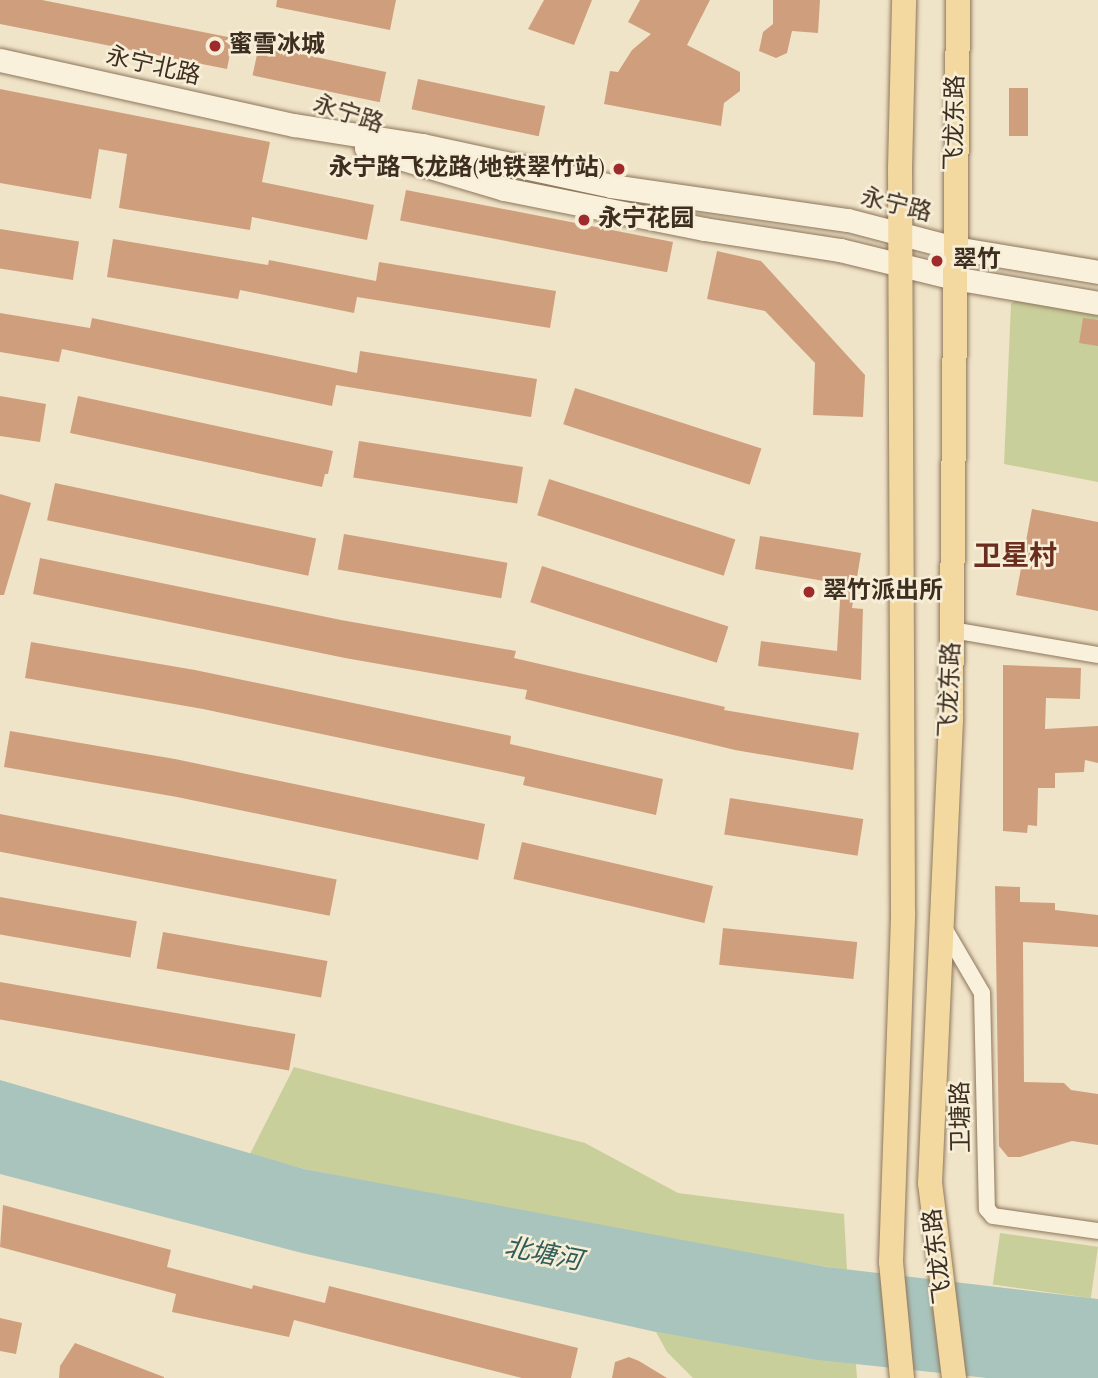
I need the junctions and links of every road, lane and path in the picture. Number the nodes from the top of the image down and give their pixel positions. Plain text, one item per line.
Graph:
1 (904, 0) edge
2 (958, 0) edge
3 (0, 60) edge
4 (294, 125) junction
5 (901, 233) junction
6 (955, 248) junction
7 (902, 265) junction
8 (1098, 272) edge
9 (954, 278) junction
10 (1098, 303) edge
11 (952, 630) junction
12 (1098, 655) edge
13 (939, 920) junction
14 (1098, 1231) edge
15 (901, 1377) edge
16 (954, 1378) edge

1 - 5 main road, 飞龙东路
2 - 6 main road, 飞龙东路
3 - 4 main road, 永宁北路
4 - 5 main road, 永宁路
4 - 7 main road, 永宁路
5 - 6 main road, 永宁路
5 - 7 main road, 飞龙东路
6 - 8 main road, 永宁路
6 - 9 main road, 飞龙东路
7 - 9 main road, 永宁路
7 - 15 main road, 飞龙东路
9 - 10 main road, 永宁路
9 - 11 main road, 飞龙东路
11 - 12 street
11 - 13 main road, 飞龙东路
13 - 14 street, 卫塘路
13 - 16 main road, 飞龙东路

